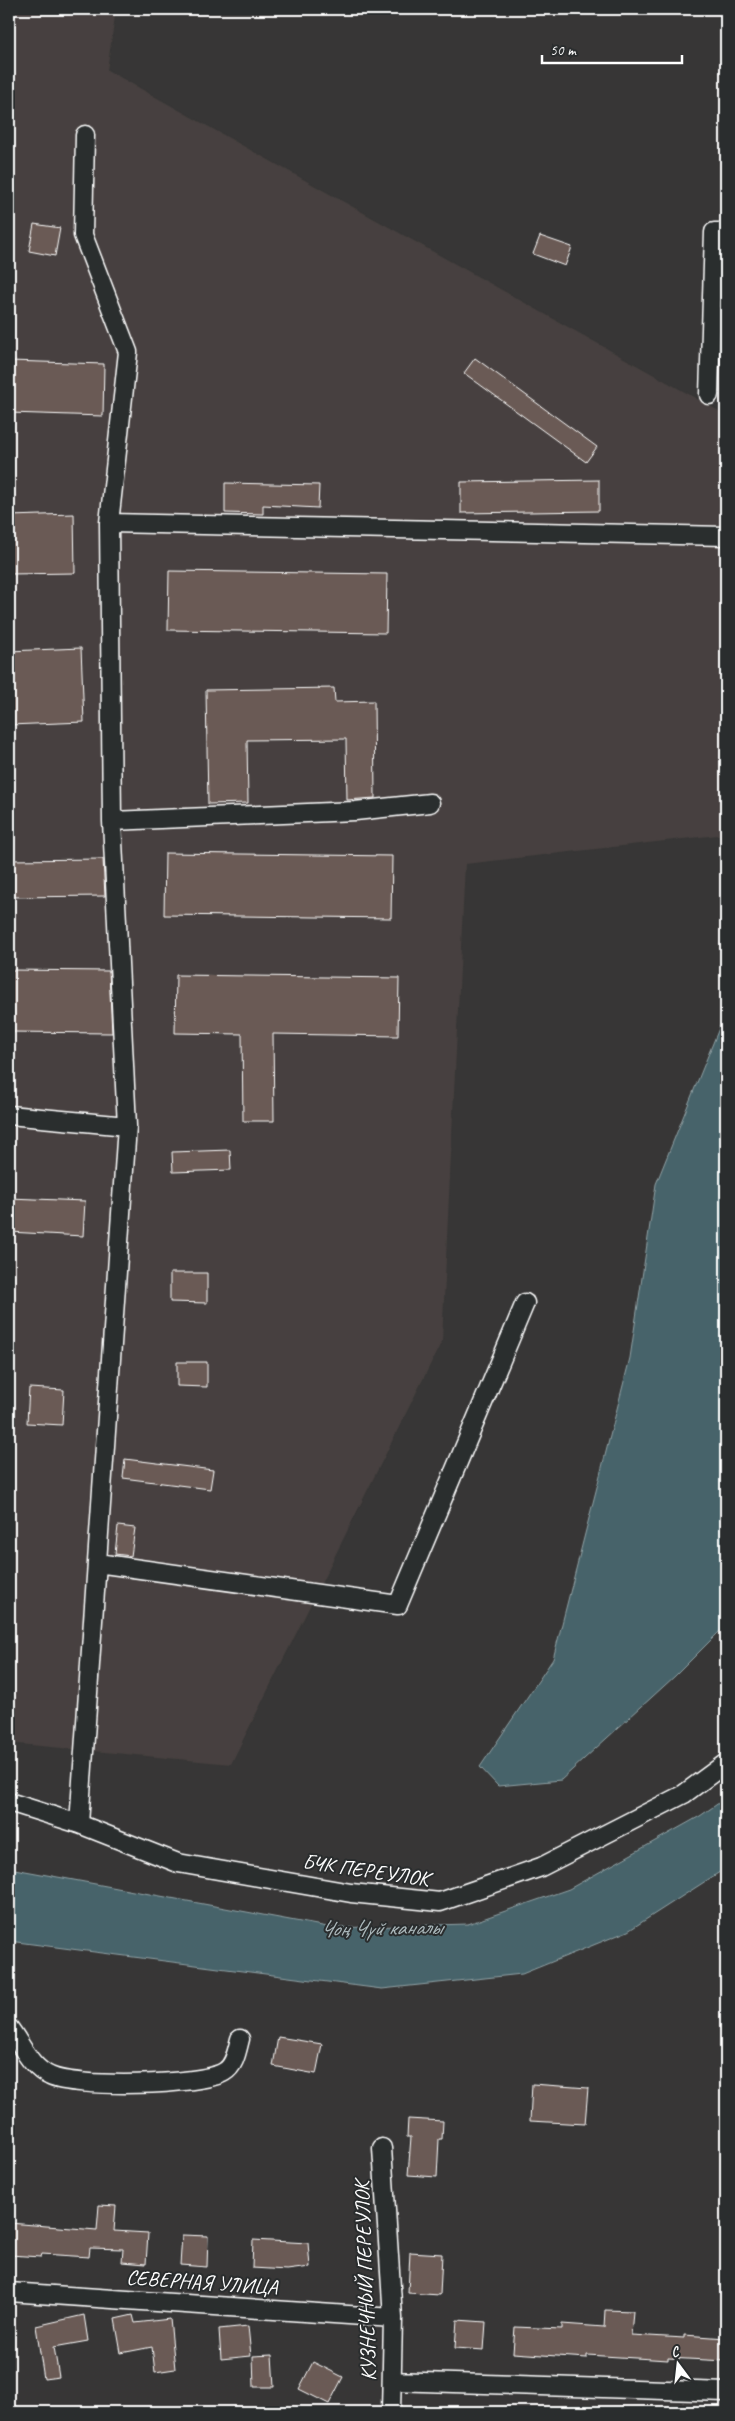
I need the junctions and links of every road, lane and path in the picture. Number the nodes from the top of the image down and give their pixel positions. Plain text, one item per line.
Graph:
1 (85, 135) dead end
2 (726, 232) edge
3 (709, 395) dead end
4 (109, 523) junction
5 (726, 536) edge
6 (430, 803) dead end
7 (112, 821) junction
8 (9, 1115) edge
9 (127, 1126) junction
10 (525, 1303) dead end
11 (97, 1562) junction
12 (726, 1764) edge
13 (9, 1802) edge
14 (79, 1824) junction
15 (9, 2028) edge
16 (240, 2039) dead end
17 (382, 2148) dead end
18 (9, 2292) edge
19 (393, 2318) junction
20 (392, 2381) junction
21 (726, 2392) edge
22 (391, 2412) edge

1 - 4 street
2 - 3 street
4 - 5 street
4 - 7 street
6 - 7 street
7 - 9 street
8 - 9 street
9 - 11 street
10 - 11 street
11 - 14 street
12 - 14 street, БЧК ПЕРЕУЛОК
13 - 14 street, БЧК ПЕРЕУЛОК
15 - 16 street
17 - 19 street, КУЗНЕЧНЫЙ ПЕРЕУЛОК
18 - 19 street, СЕВЕРНАЯ УЛИЦА
19 - 20 street, КУЗНЕЧНЫЙ ПЕРЕУЛОК
20 - 21 street
20 - 22 street, КУЗНЕЧНЫЙ ПЕРЕУЛОК

